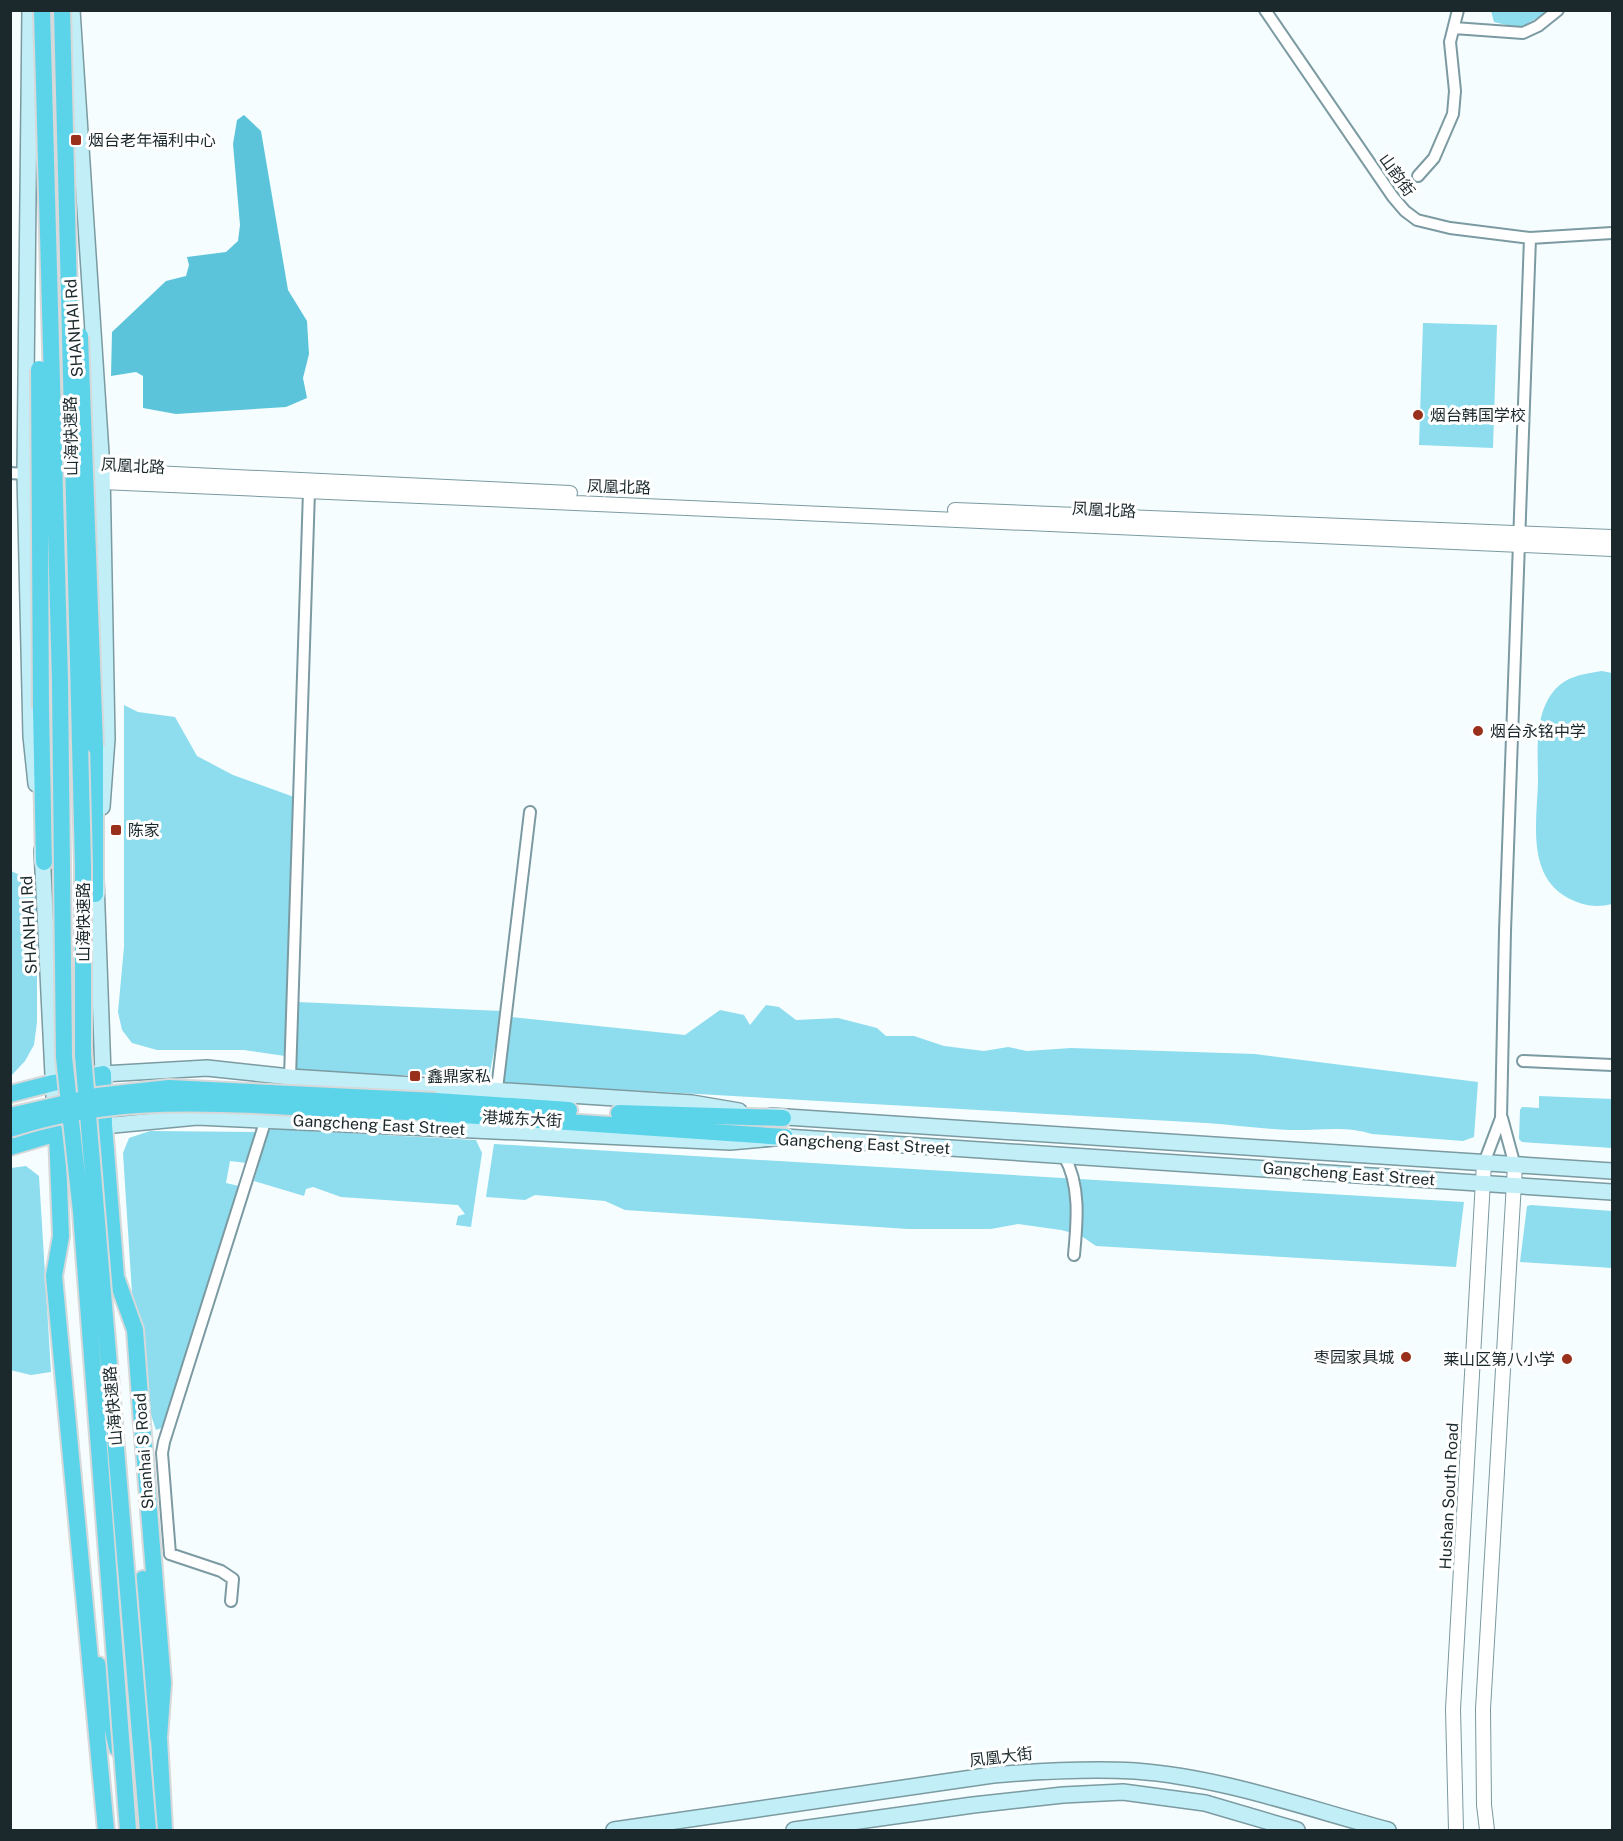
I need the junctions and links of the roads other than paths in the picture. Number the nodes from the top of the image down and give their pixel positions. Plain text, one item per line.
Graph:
1 (30, 10) edge
2 (42, 10) edge
3 (62, 10) edge
4 (72, 10) edge
5 (1265, 10) edge
6 (1458, 10) edge
7 (1558, 10) edge
8 (1454, 28) junction
9 (44, 84) junction
10 (1418, 176) dead end
11 (67, 227) junction
12 (1612, 233) edge
13 (1530, 238) junction
14 (18, 474) edge
15 (102, 476) junction
16 (309, 491) junction
17 (1612, 537) edge
18 (1519, 540) junction
19 (1612, 549) edge
20 (530, 812) dead end
21 (44, 861) junction
22 (96, 894) junction
23 (1523, 1061) dead end
24 (1612, 1065) edge
25 (103, 1074) junction
26 (290, 1077) junction
27 (53, 1083) junction
28 (497, 1089) junction
29 (10, 1094) edge
30 (435, 1107) junction
31 (10, 1116) edge
32 (783, 1118) junction
33 (1502, 1118) junction
34 (266, 1119) junction
35 (104, 1125) junction
36 (10, 1129) edge
37 (57, 1133) junction
38 (785, 1137) junction
39 (10, 1147) edge
40 (1064, 1156) junction
41 (1484, 1163) junction
42 (1515, 1166) junction
43 (1612, 1171) edge
44 (1484, 1183) junction
45 (1514, 1186) junction
46 (1612, 1192) edge
47 (60, 1236) junction
48 (1074, 1255) dead end
49 (116, 1277) junction
50 (231, 1601) dead end
51 (122, 1772) junction
52 (148, 1826) edge
53 (106, 1830) edge
54 (128, 1830) edge
55 (164, 1830) edge
56 (614, 1830) edge
57 (794, 1830) edge
58 (1297, 1830) edge
59 (1388, 1830) edge
60 (1456, 1830) edge
61 (1487, 1830) edge

1 - 14 main road, SHANHAI Rd
2 - 9 highway, 山海快速路, bridge
3 - 11 highway, 山海快速路, bridge
4 - 15 main road, SHANHAI Rd
5 - 13 street, 山韵街
6 - 8 street
7 - 8 street
8 - 10 street
9 - 21 highway, bridge
9 - 51 highway, 山海快速路, bridge
11 - 22 highway, bridge
11 - 52 highway, 山海快速路, bridge
12 - 13 street, 山韵街
13 - 18 street
14 - 15 street, 凤凰北路
14 - 21 main road, SHANHAI Rd
15 - 16 street, 凤凰北路
15 - 18 street, 凤凰北路
15 - 22 main road, SHANHAI Rd
16 - 18 street, 凤凰北路
16 - 26 street
17 - 18 street, 凤凰北路
18 - 19 street, 凤凰北路
18 - 33 street
20 - 28 street
21 - 27 main road, SHANHAI Rd
22 - 25 main road, SHANHAI Rd
23 - 24 street
25 - 26 main road, Gangcheng East Street
25 - 27 highway
25 - 35 highway, Shanhai S Road
26 - 28 main road, Gangcheng East Street
27 - 29 highway
27 - 37 main road, SHANHAI Rd
28 - 32 main road, Gangcheng East Street
30 - 31 highway, 港城东大街, bridge
30 - 32 highway, 港城东大街
30 - 36 highway, 港城东大街, bridge
30 - 38 highway, 港城东大街
32 - 41 main road, Gangcheng East Street
33 - 41 street
33 - 42 street
34 - 35 main road, Gangcheng East Street
34 - 38 main road, Gangcheng East Street
34 - 50 street
35 - 37 main road, Gangcheng East Street
35 - 49 highway, Shanhai S Road
37 - 39 highway, Gangcheng East Street
37 - 47 highway
38 - 40 main road, Gangcheng East Street
40 - 44 main road, Gangcheng East Street
40 - 48 street
41 - 42 main road, Gangcheng East Street
41 - 44 street, Hushan South Road
42 - 43 main road, Gangcheng East Street
42 - 45 street
44 - 45 main road, Gangcheng East Street
44 - 60 street, Hushan South Road
45 - 46 main road, Gangcheng East Street
45 - 61 street
47 - 51 highway, bridge
47 - 53 highway
49 - 52 highway, bridge
49 - 55 highway, Shanhai S Road
51 - 54 highway, 山海快速路, bridge
56 - 59 main road, 凤凰大街
57 - 58 main road

